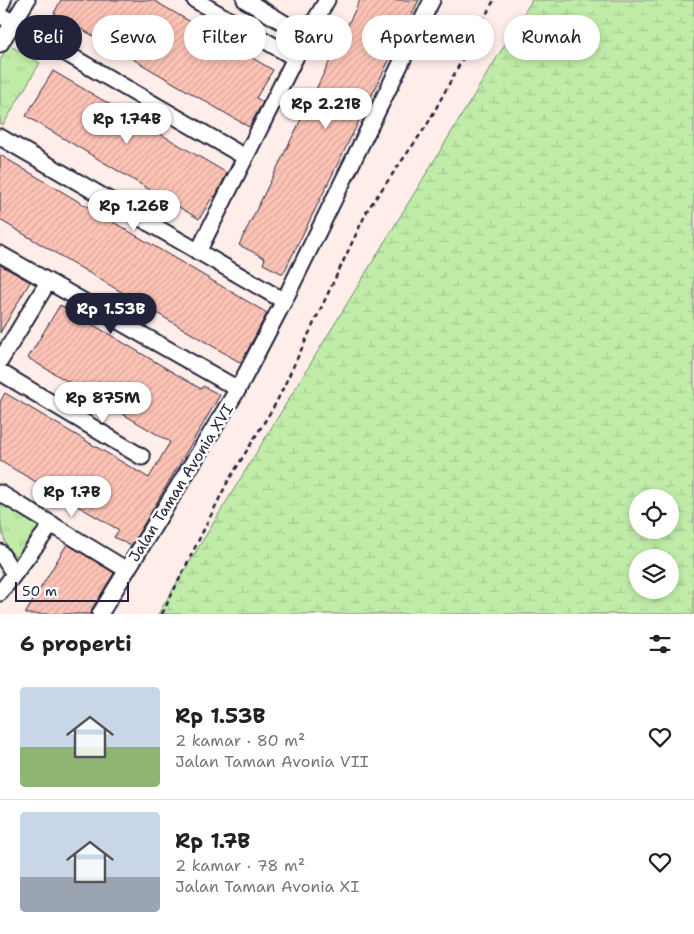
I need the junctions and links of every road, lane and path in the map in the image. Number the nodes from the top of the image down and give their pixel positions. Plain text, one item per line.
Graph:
1 (3, 0) edge
2 (27, 0) edge
3 (195, 0) edge
4 (246, 0) edge
5 (327, 0) edge
6 (432, 0) edge
7 (494, 0) edge
8 (0, 6) edge
9 (0, 15) edge
10 (318, 15) edge
11 (276, 18) edge
12 (14, 23) junction
13 (0, 44) edge
14 (276, 47) edge
15 (294, 60) edge
16 (0, 137) edge
17 (245, 157) junction
18 (198, 252) junction
19 (0, 254) edge
20 (48, 282) junction
21 (284, 301) junction
22 (0, 361) edge
23 (0, 372) edge
24 (238, 389) junction
25 (142, 457) dead end
26 (0, 493) edge
27 (52, 524) junction
28 (0, 552) edge
29 (127, 570) junction
30 (14, 574) junction
31 (0, 593) edge
32 (100, 614) edge
33 (162, 614) edge

1 - 8 street
2 - 12 street
3 - 14 street
4 - 11 street
5 - 10 street
6 - 21 street, Jalan Taman Avonia XVI
7 - 33 path
9 - 12 street
12 - 13 street
12 - 17 street
15 - 17 street
16 - 18 street
17 - 18 street
18 - 21 street
19 - 20 street
20 - 22 street
20 - 24 street
21 - 24 street, Jalan Taman Avonia XVI
23 - 25 street
24 - 29 street, Jalan Taman Avonia XVI
26 - 27 street
27 - 29 street
27 - 30 street
28 - 30 street
29 - 32 street, Jalan Taman Avonia XVI
30 - 31 street

